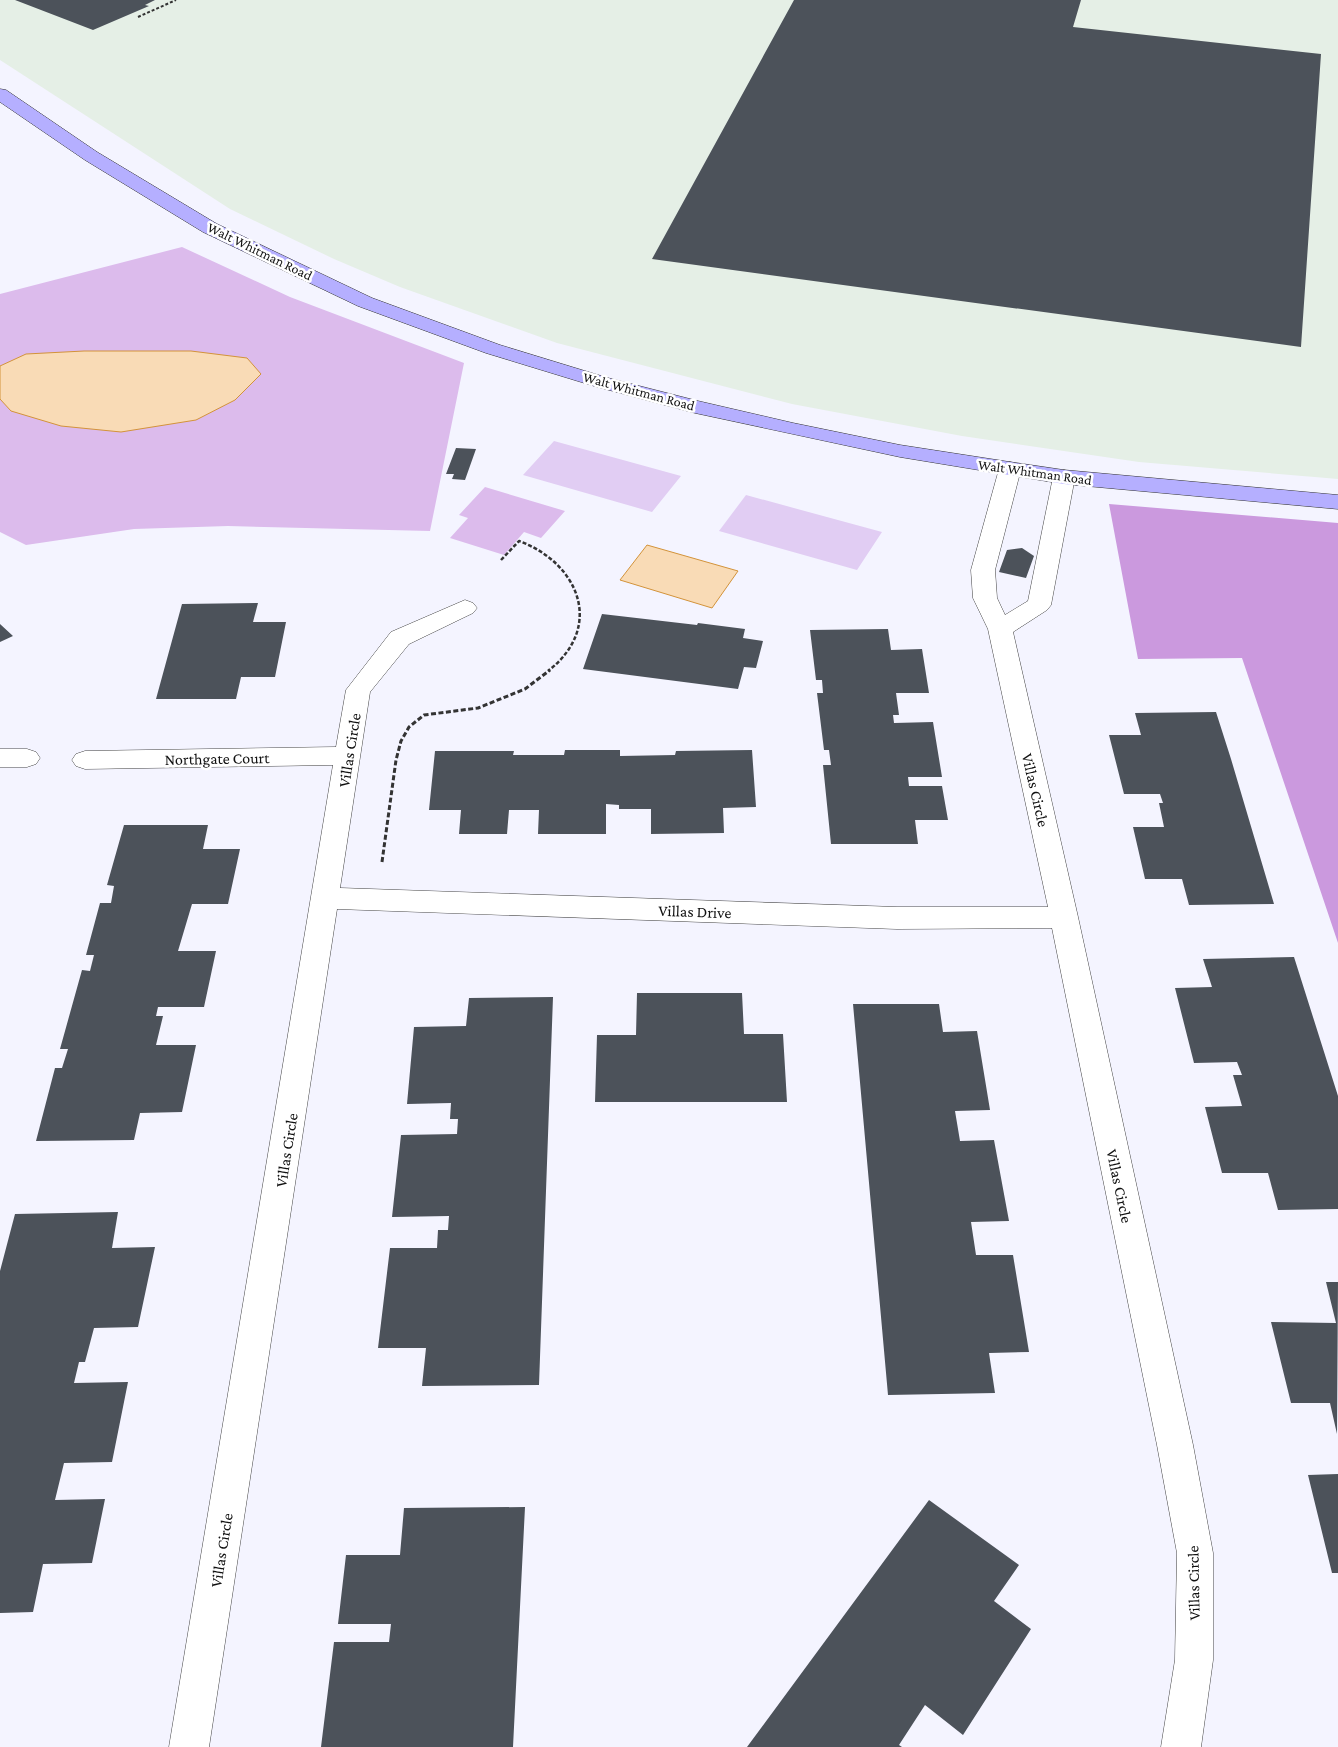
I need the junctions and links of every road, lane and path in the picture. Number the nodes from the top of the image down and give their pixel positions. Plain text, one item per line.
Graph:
1 (176, 0) edge
2 (138, 17) dead end
3 (0, 94) edge
4 (1010, 469) junction
5 (1064, 477) junction
6 (1338, 502) edge
7 (501, 560) dead end
8 (465, 608) dead end
9 (1000, 628) junction
10 (348, 756) junction
11 (0, 758) edge
12 (27, 758) dead end
13 (85, 760) dead end
14 (381, 870) dead end
15 (327, 898) junction
16 (1064, 917) junction
17 (189, 1747) edge
18 (1181, 1747) edge

1 - 2 path
3 - 4 main road, Walt Whitman Road
4 - 5 main road, Walt Whitman Road
4 - 9 street, Villas Circle
5 - 6 main road, Walt Whitman Road
5 - 9 street
7 - 14 path
8 - 10 street, Villas Circle
9 - 16 street, Villas Circle
10 - 13 street, Northgate Court
10 - 15 street, Villas Circle
11 - 12 street
15 - 16 street, Villas Drive
15 - 17 street, Villas Circle
16 - 18 street, Villas Circle

